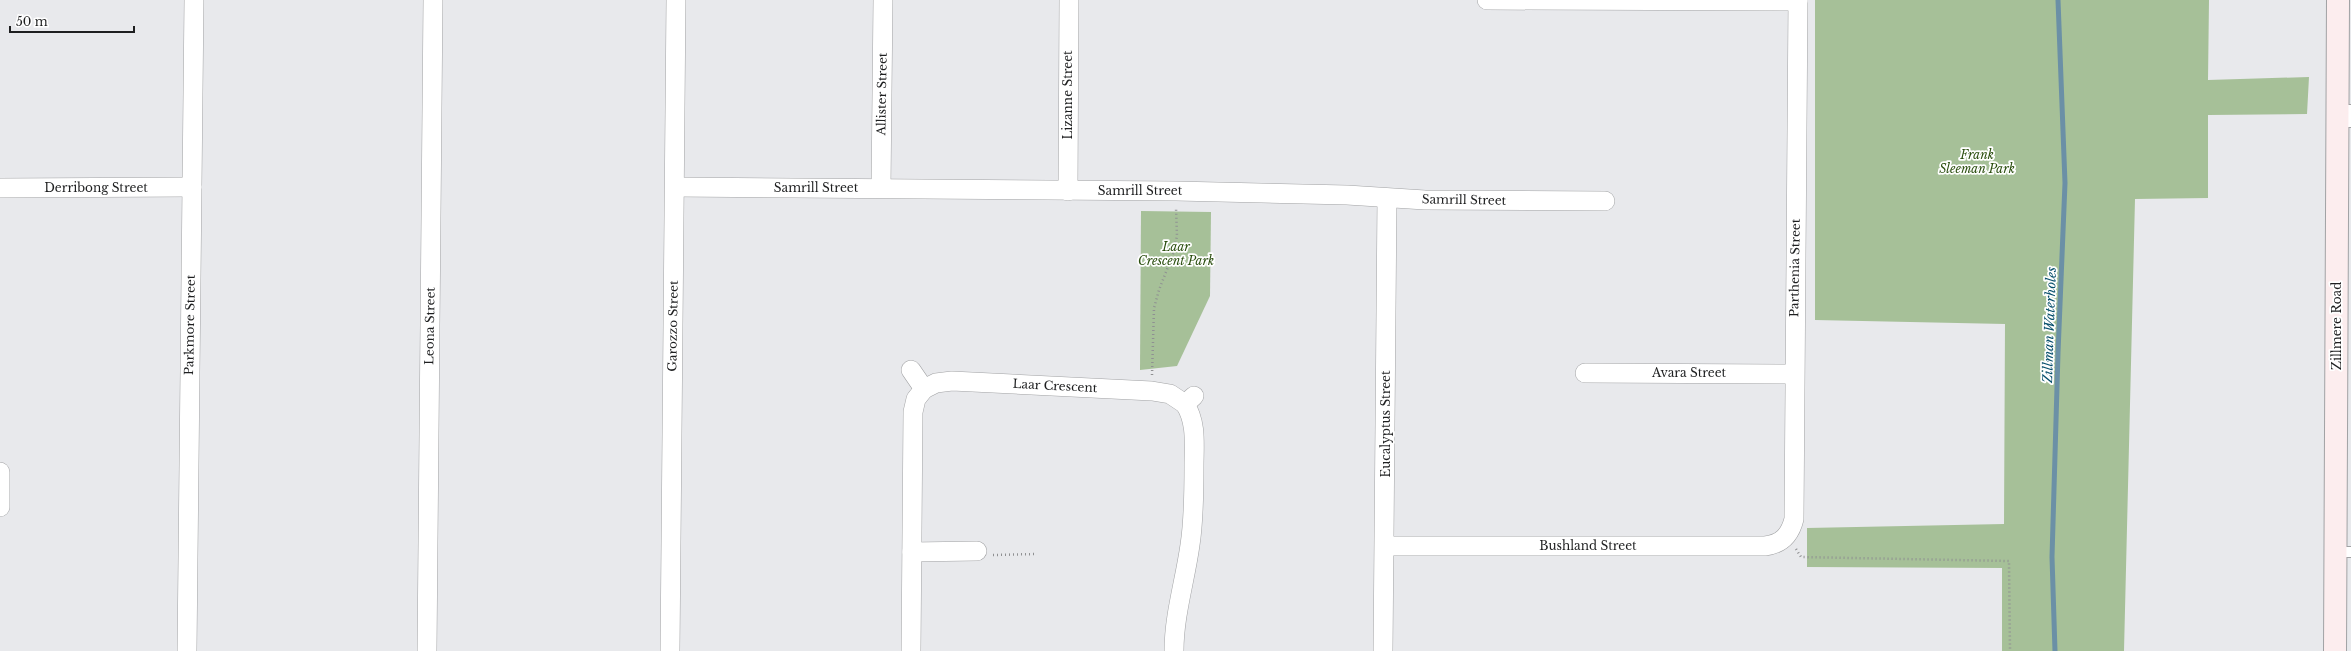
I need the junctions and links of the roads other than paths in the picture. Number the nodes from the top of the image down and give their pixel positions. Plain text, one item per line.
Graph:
1 (194, 0) edge
2 (433, 0) edge
3 (676, 0) edge
4 (883, 0) edge
5 (1069, 0) edge
6 (1488, 0) edge
7 (2338, 0) edge
8 (1798, 1) edge
9 (2345, 116) edge
10 (192, 187) junction
11 (675, 187) junction
12 (0, 188) edge
13 (881, 188) junction
14 (1068, 191) junction
15 (1387, 198) junction
16 (1605, 201) dead end
17 (910, 370) dead end
18 (1585, 373) dead end
19 (1794, 374) junction
20 (924, 389) junction
21 (0, 472) edge
22 (0, 507) edge
23 (1787, 535) joint
24 (1385, 546) junction
25 (977, 551) road end
26 (912, 552) junction
27 (2343, 552) edge
28 (187, 651) edge
29 (427, 651) edge
30 (670, 651) edge
31 (911, 651) edge
32 (1174, 651) edge
33 (1383, 651) edge
34 (2335, 651) edge

1 - 10 street, Parkmore Street
2 - 29 street, Leona Street
3 - 11 street, Garozzo Street
4 - 13 street, Allister Street
5 - 14 street, Lizanne Street
6 - 8 street
7 - 9 main road, Zillmere Road
8 - 19 street, Parthenia Street
9 - 27 main road, Zillmere Road
10 - 12 street, Derribong Street
10 - 28 street, Parkmore Street
11 - 13 street, Samrill Street
11 - 30 street, Garozzo Street
13 - 14 street, Samrill Street
14 - 15 street, Samrill Street
15 - 16 street, Samrill Street
15 - 24 street, Eucalyptus Street
17 - 20 street
18 - 19 street, Avara Street
19 - 23 street, Parthenia Street
20 - 26 street
20 - 32 street, Laar Crescent
21 - 22 street
23 - 24 street, Bushland Street
24 - 33 street, Eucalyptus Street
25 - 26 street
26 - 31 street
27 - 34 main road, Zillmere Road

